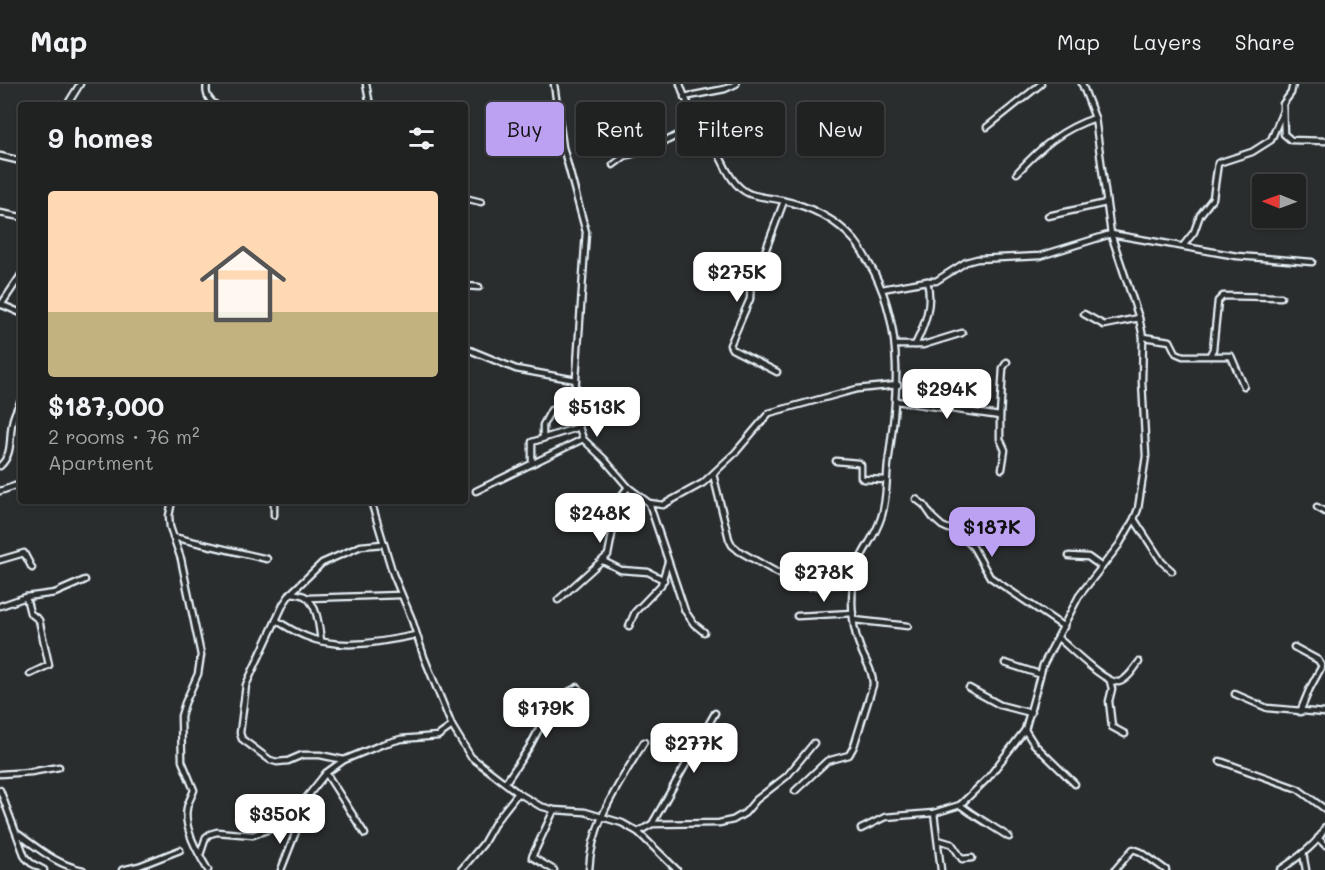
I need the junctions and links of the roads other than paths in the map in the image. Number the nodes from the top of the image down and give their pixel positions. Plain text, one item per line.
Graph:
1 (80, 84) edge
2 (207, 84) edge
3 (366, 84) edge
4 (554, 84) edge
5 (680, 84) edge
6 (736, 84) edge
7 (1041, 84) edge
8 (1082, 84) edge
9 (1293, 84) edge
10 (684, 97) junction
11 (69, 102) edge
12 (211, 102) edge
13 (369, 102) edge
14 (687, 102) edge
15 (1283, 111) junction
16 (1095, 118) junction
17 (987, 127) dead end
18 (677, 135) edge
19 (1325, 141) edge
20 (0, 156) edge
21 (720, 156) edge
22 (18, 160) edge
23 (613, 165) dead end
24 (1017, 172) dead end
25 (468, 199) edge
26 (784, 201) junction
27 (481, 202) dead end
28 (1106, 203) junction
29 (0, 213) edge
30 (18, 216) edge
31 (1048, 216) dead end
32 (1111, 234) junction
33 (1183, 246) junction
34 (1312, 262) dead end
35 (18, 280) edge
36 (927, 281) junction
37 (468, 286) edge
38 (479, 287) dead end
39 (882, 289) junction
40 (1281, 297) dead end
41 (1, 305) edge
42 (18, 313) edge
43 (1084, 314) dead end
44 (1139, 318) junction
45 (962, 333) dead end
46 (1143, 337) junction
47 (896, 345) junction
48 (915, 345) junction
49 (468, 349) edge
50 (1210, 355) junction
51 (1007, 362) dead end
52 (777, 372) dead end
53 (576, 380) junction
54 (898, 385) junction
55 (1245, 386) dead end
56 (896, 401) junction
57 (576, 406) junction
58 (18, 408) edge
59 (1000, 416) junction
60 (579, 427) junction
61 (543, 438) junction
62 (583, 439) junction
63 (836, 461) dead end
64 (532, 462) junction
65 (0, 466) edge
66 (1002, 469) dead end
67 (713, 474) junction
68 (886, 480) junction
69 (18, 485) edge
70 (628, 488) junction
71 (0, 491) edge
72 (476, 491) dead end
73 (916, 499) dead end
74 (649, 503) junction
75 (171, 504) edge
76 (274, 504) edge
77 (372, 504) edge
78 (1317, 507) dead end
79 (1325, 512) edge
80 (274, 516) dead end
81 (1134, 519) junction
82 (173, 537) junction
83 (383, 544) junction
84 (1069, 556) dead end
85 (267, 559) dead end
86 (0, 560) edge
87 (669, 560) junction
88 (603, 561) junction
89 (1102, 567) junction
90 (32, 568) dead end
91 (1172, 571) dead end
92 (664, 579) junction
93 (85, 580) dead end
94 (853, 583) junction
95 (291, 592) junction
96 (401, 595) junction
97 (26, 597) junction
98 (308, 598) junction
99 (558, 600) dead end
100 (0, 606) edge
101 (853, 613) junction
102 (797, 616) dead end
103 (854, 620) junction
104 (276, 621) junction
105 (629, 626) dead end
106 (908, 626) dead end
107 (1064, 627) junction
108 (704, 632) dead end
109 (416, 635) junction
110 (1058, 638) junction
111 (321, 641) junction
112 (1294, 647) dead end
113 (1139, 662) dead end
114 (1005, 663) dead end
115 (1324, 666) edge
116 (30, 674) dead end
117 (1039, 674) junction
118 (1110, 681) junction
119 (578, 687) dead end
120 (969, 687) dead end
121 (1235, 694) dead end
122 (715, 712) dead end
123 (1300, 712) junction
124 (1031, 713) junction
125 (1325, 713) edge
126 (452, 726) junction
127 (1025, 730) junction
128 (1125, 734) dead end
129 (644, 742) dead end
130 (814, 743) dead end
131 (344, 760) junction
132 (1220, 761) dead end
133 (59, 767) dead end
134 (326, 773) junction
135 (0, 774) edge
136 (506, 782) junction
137 (1075, 784) dead end
138 (0, 790) edge
139 (795, 791) dead end
140 (518, 793) junction
141 (960, 804) junction
142 (6, 806) junction
143 (1325, 809) edge
144 (0, 810) edge
145 (554, 810) junction
146 (934, 813) junction
147 (602, 816) junction
148 (287, 818) junction
149 (652, 824) junction
150 (1325, 827) edge
151 (861, 830) dead end
152 (638, 832) junction
153 (18, 834) junction
154 (365, 834) dead end
155 (1009, 837) dead end
156 (1318, 838) junction
157 (938, 840) junction
158 (1325, 845) edge
159 (180, 850) dead end
160 (1303, 853) junction
161 (200, 856) junction
162 (972, 858) dead end
163 (44, 870) edge
164 (83, 870) edge
165 (122, 870) edge
166 (208, 870) edge
167 (281, 870) edge
168 (461, 870) edge
169 (554, 870) edge
170 (589, 870) edge
171 (677, 870) edge
172 (942, 870) edge
173 (1115, 870) edge
174 (1166, 870) edge
175 (1280, 870) edge
176 (1306, 870) edge

1 - 11 street
2 - 12 street
3 - 13 street
4 - 53 street
5 - 10 street
6 - 10 street
7 - 17 street
8 - 16 street
9 - 15 street
10 - 14 street
15 - 19 street
15 - 33 street
16 - 24 street
16 - 28 street
18 - 23 street
20 - 22 street
21 - 26 street
25 - 27 street
26 - 39 street
26 - 52 street
28 - 31 street
28 - 32 street
29 - 30 street
32 - 33 street
32 - 36 street
32 - 44 street
33 - 34 street
35 - 41 street
36 - 39 street
36 - 48 street
37 - 38 street
39 - 47 street
40 - 50 street
41 - 42 street
43 - 44 street
44 - 46 street
45 - 48 street
46 - 50 street
46 - 81 street
47 - 48 street
47 - 54 street
49 - 53 street
50 - 55 street
51 - 59 street
53 - 57 street
54 - 56 street
54 - 67 street
56 - 59 street
56 - 68 street
57 - 60 street
57 - 61 street
58 - 65 street
59 - 66 street
60 - 61 street
60 - 62 street
61 - 64 street
62 - 64 street
62 - 70 street
63 - 68 street
64 - 72 street
67 - 74 street
67 - 94 street
68 - 94 street
69 - 71 street
70 - 74 street
70 - 88 street
73 - 107 street
74 - 87 street
75 - 82 street
76 - 80 street
77 - 83 street
78 - 79 street
81 - 89 street
81 - 91 street
82 - 85 street
82 - 161 street
83 - 95 street
83 - 96 street
84 - 89 street
86 - 90 street
87 - 92 street
87 - 108 street
88 - 92 street
88 - 99 street
89 - 107 street
92 - 105 street
93 - 97 street
94 - 101 street
95 - 98 street
95 - 104 street
96 - 98 street
96 - 109 street
97 - 100 street
97 - 116 street
98 - 111 street
101 - 102 street
101 - 103 street
103 - 106 street
103 - 139 street
104 - 111 street
104 - 131 street
107 - 110 street
109 - 111 street
109 - 126 street
110 - 117 street
110 - 118 street
112 - 115 street
113 - 118 street
114 - 117 street
115 - 123 street
117 - 124 street
118 - 128 street
119 - 136 street
120 - 124 street
121 - 123 street
122 - 149 street
123 - 125 street
124 - 127 street
126 - 131 street
126 - 136 street
127 - 137 street
127 - 141 street
129 - 147 street
130 - 149 street
131 - 134 street
132 - 143 street
133 - 135 street
134 - 148 street
134 - 154 street
136 - 140 street
138 - 142 street
140 - 145 street
140 - 168 street
141 - 146 street
141 - 155 street
142 - 144 street
142 - 153 street
145 - 147 street
145 - 169 street
146 - 151 street
146 - 157 street
147 - 152 street
147 - 170 street
148 - 161 street
148 - 167 street
149 - 152 street
150 - 156 street
152 - 171 street
153 - 163 street
153 - 164 street
156 - 158 street
156 - 160 street
157 - 162 street
157 - 172 street
159 - 165 street
160 - 175 street
160 - 176 street
161 - 166 street
173 - 174 street

